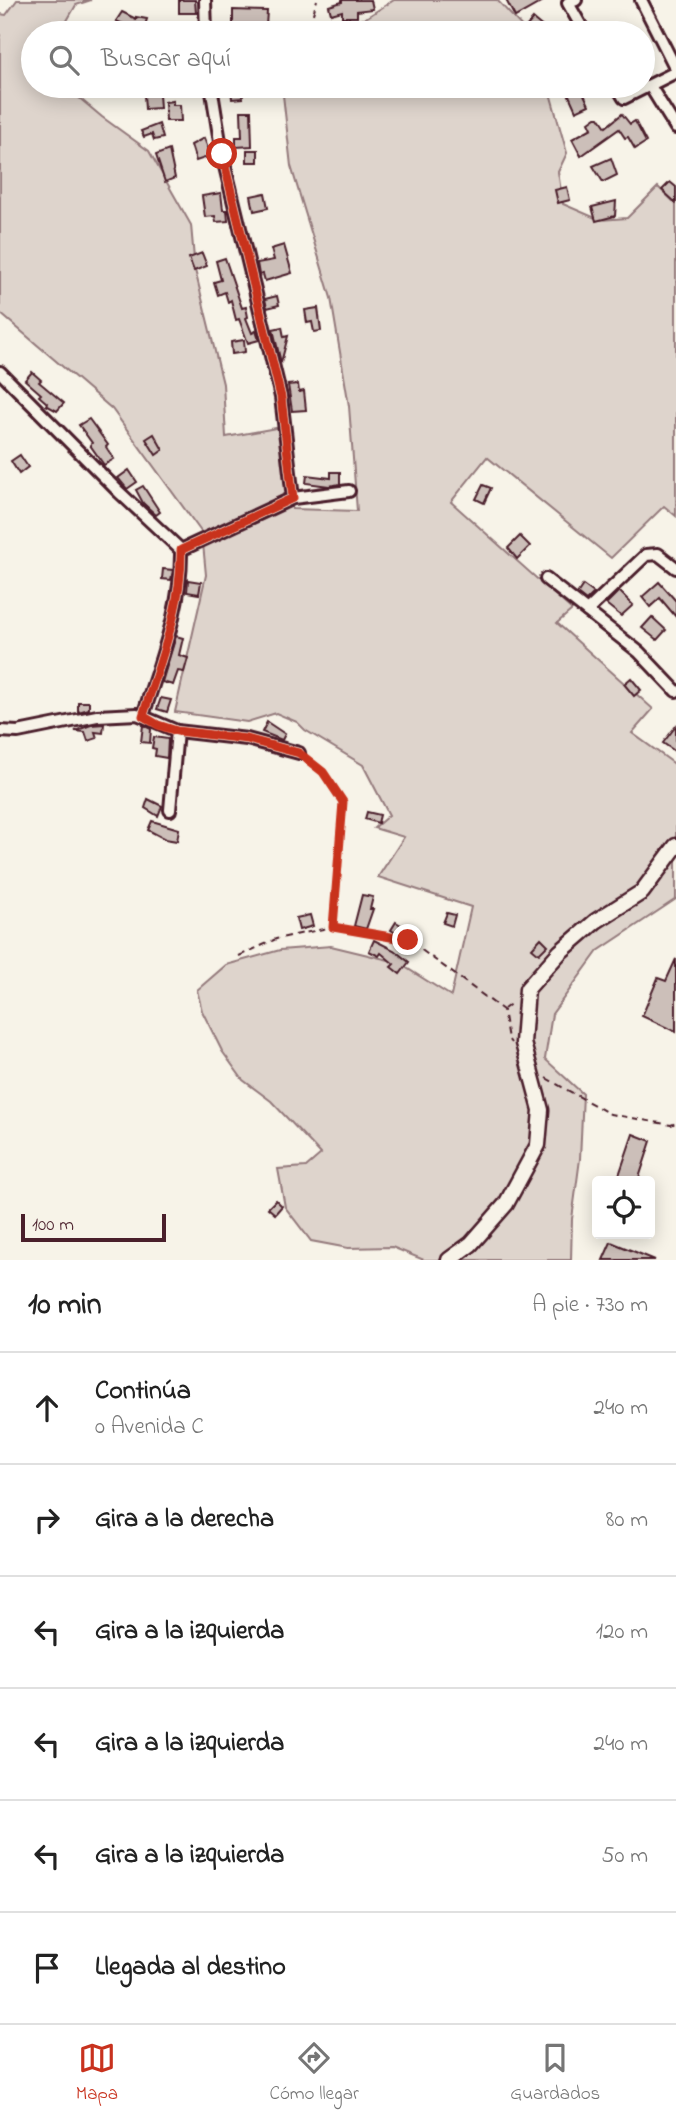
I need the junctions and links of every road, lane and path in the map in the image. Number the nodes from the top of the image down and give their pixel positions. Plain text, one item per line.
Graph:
1 (205, 0) edge
2 (317, 0) edge
3 (641, 0) edge
4 (572, 2) edge
5 (206, 21) edge
6 (311, 21) edge
7 (580, 21) edge
8 (652, 21) edge
9 (655, 28) edge
10 (676, 70) edge
11 (655, 83) edge
12 (655, 94) edge
13 (213, 98) edge
14 (676, 128) edge
15 (0, 372) edge
16 (349, 491) dead end
17 (293, 498) junction
18 (181, 550) junction
19 (676, 569) edge
20 (546, 579) dead end
21 (587, 611) junction
22 (676, 691) edge
23 (143, 716) junction
24 (0, 731) edge
25 (177, 731) junction
26 (299, 753) joint
27 (170, 810) dead end
28 (676, 846) edge
29 (333, 927) junction
30 (239, 956) dead end
31 (503, 1010) dead end
32 (529, 1069) junction
33 (676, 1124) edge
34 (449, 1260) edge

1 - 5 street
2 - 6 path
3 - 8 street
4 - 7 street
9 - 10 street
10 - 11 street
12 - 14 street
13 - 17 street
15 - 18 street
16 - 17 street
17 - 18 street
18 - 23 street
19 - 21 street
20 - 21 street
21 - 22 street
23 - 24 street
23 - 25 street
25 - 26 street
25 - 27 street
26 - 29 path
28 - 32 street
29 - 30 path
29 - 31 path
32 - 33 path
32 - 34 street

